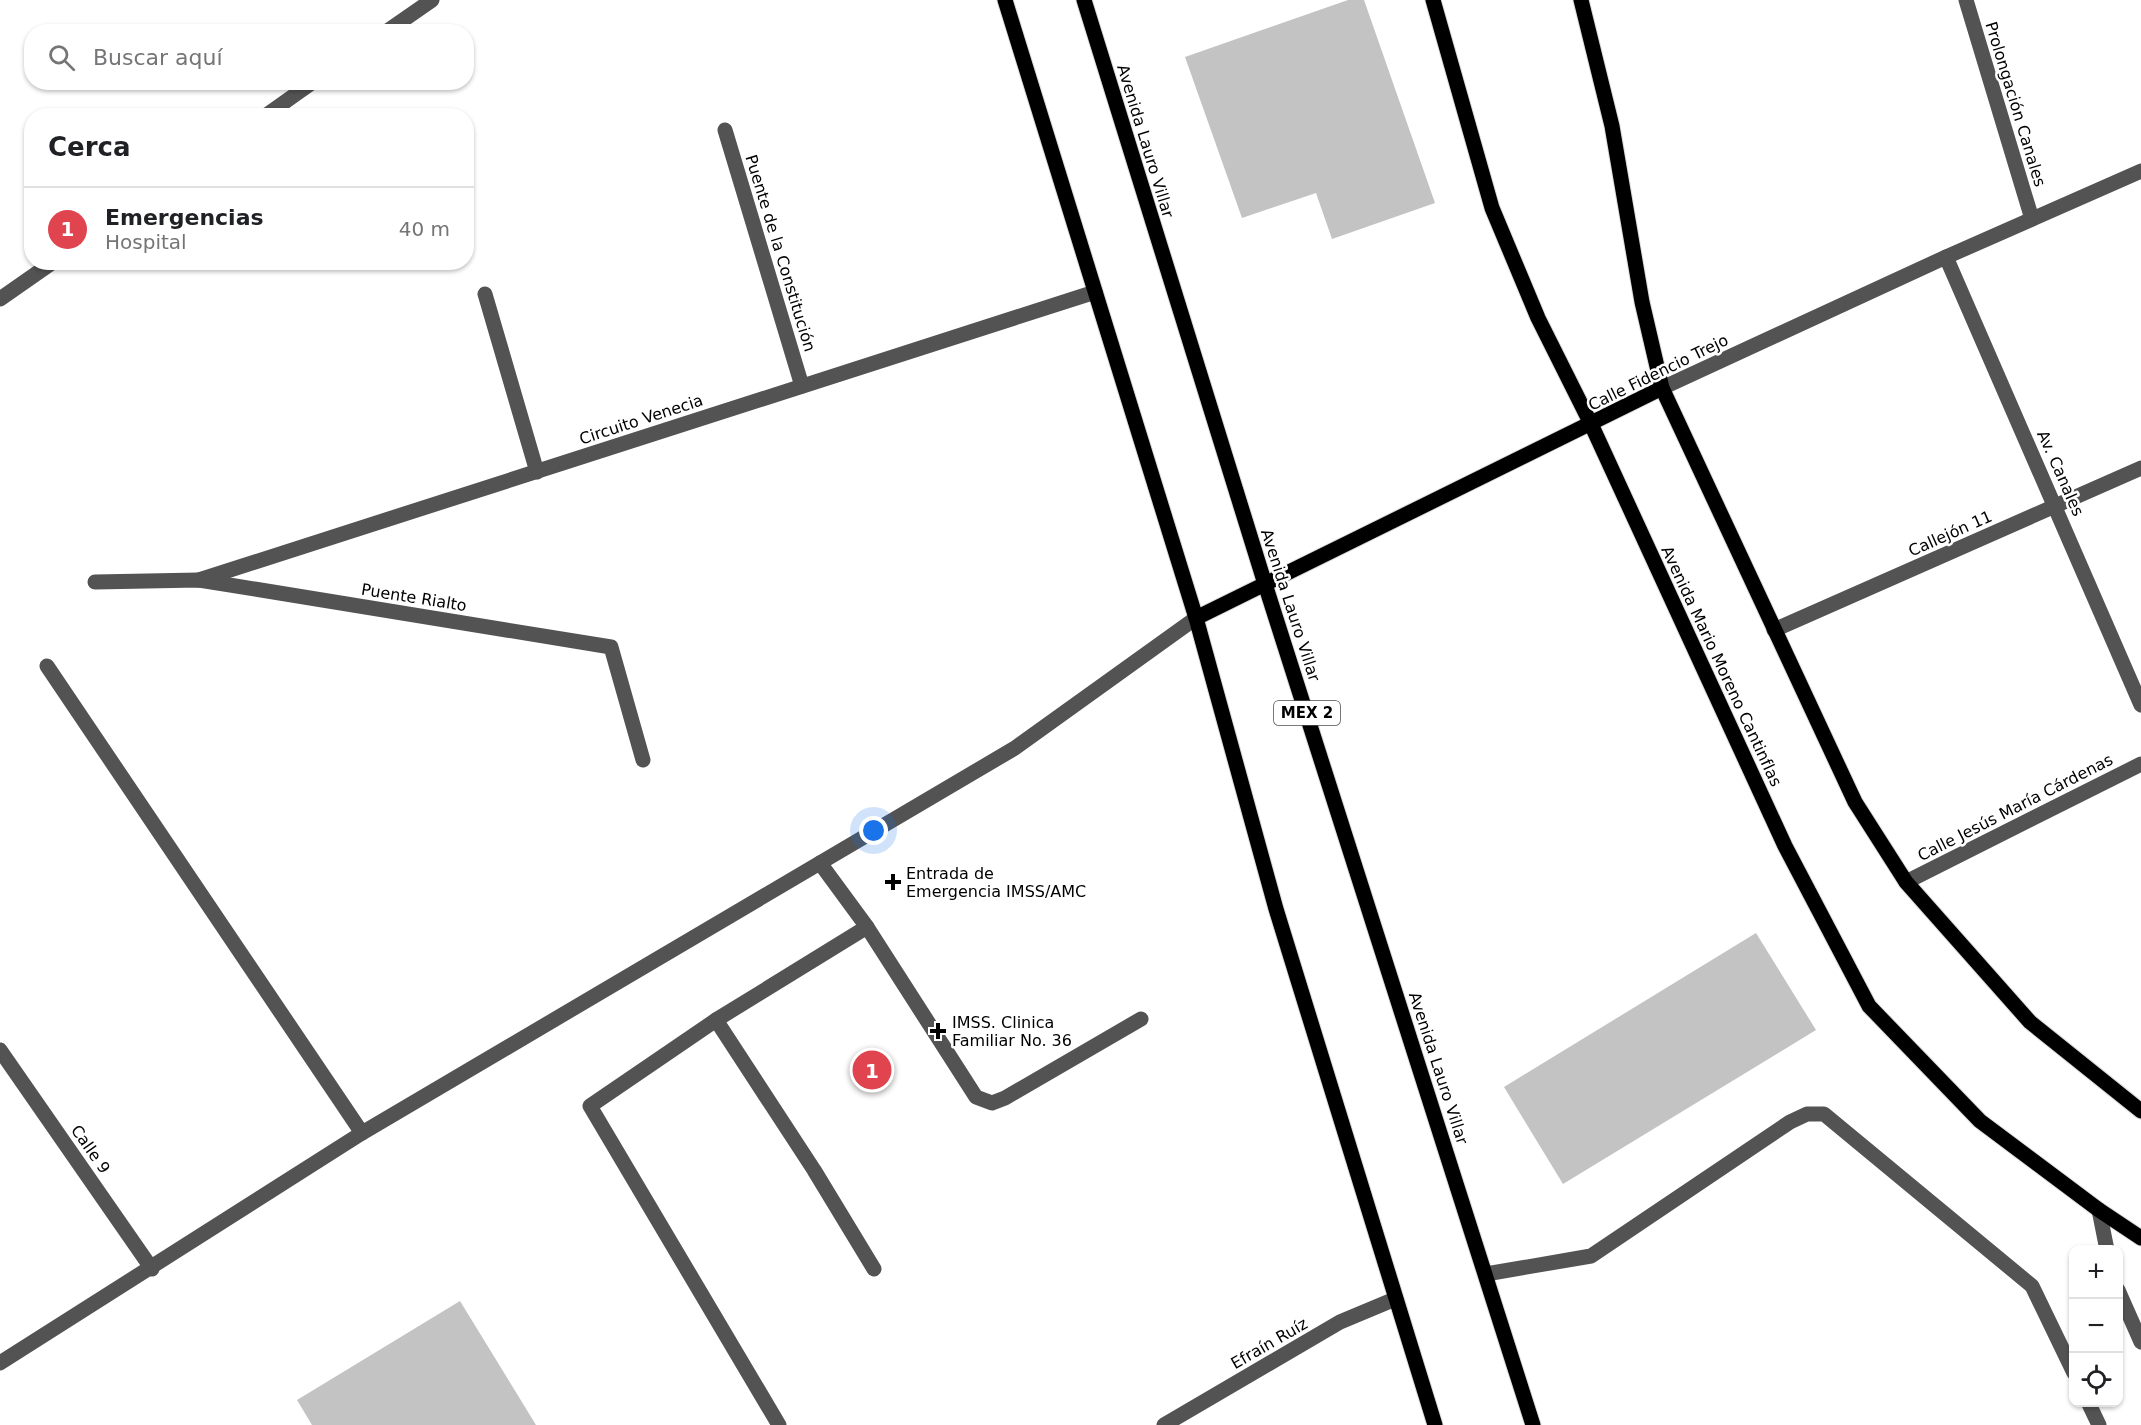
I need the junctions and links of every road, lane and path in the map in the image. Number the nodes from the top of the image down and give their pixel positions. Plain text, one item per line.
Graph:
1 (432, 0) edge
2 (1005, 0) edge
3 (1084, 0) edge
4 (1433, 0) edge
5 (1581, 0) edge
6 (1966, 0) edge
7 (398, 24) edge
8 (302, 90) edge
9 (276, 108) edge
10 (725, 130) dead end
11 (2141, 171) edge
12 (2032, 219) junction
13 (1946, 257) junction
14 (41, 270) edge
15 (1095, 292) junction
16 (485, 294) dead end
17 (0, 299) edge
18 (802, 386) junction
19 (1662, 388) junction
20 (1591, 424) junction
21 (2141, 468) edge
22 (537, 472) junction
23 (2056, 507) junction
24 (199, 580) junction
25 (95, 582) dead end
26 (1265, 584) junction
27 (1196, 618) junction
28 (1774, 630) junction
29 (47, 666) dead end
30 (2141, 705) edge
31 (643, 760) dead end
32 (2141, 764) edge
33 (819, 863) junction
34 (1906, 882) junction
35 (867, 927) junction
36 (1142, 1019) dead end
37 (716, 1020) junction
38 (0, 1050) edge
39 (2141, 1110) edge
40 (362, 1133) junction
41 (2099, 1210) junction
42 (2141, 1238) edge
43 (2106, 1245) edge
44 (152, 1269) junction
45 (873, 1269) dead end
46 (1486, 1274) junction
47 (1395, 1299) junction
48 (2122, 1299) edge
49 (2141, 1342) edge
50 (0, 1363) edge
51 (2069, 1365) edge
52 (2090, 1407) edge
53 (779, 1425) edge
54 (1164, 1425) edge
55 (1435, 1425) edge
56 (1533, 1425) edge
57 (2098, 1425) edge

1 - 7 street
2 - 15 main road
3 - 26 main road, Avenida Lauro Villar / MEX 2
4 - 20 main road, Avenida Mario Moreno Cantinflas
5 - 19 main road
6 - 12 street, Prolongación Canales
8 - 9 street
10 - 18 street, Puente de la Constitución
11 - 12 street, Calle Fidencio Trejo
12 - 13 street, Calle Fidencio Trejo
13 - 19 street, Calle Fidencio Trejo
13 - 23 street, Av. Canales
14 - 17 street
15 - 18 street, Circuito Venecia
15 - 27 main road
16 - 22 street
18 - 22 street, Circuito Venecia
19 - 20 main road, Calle Fidencio Trejo
19 - 28 main road
20 - 26 main road, Calle Fidencio Trejo
20 - 41 main road, Avenida Mario Moreno Cantinflas
21 - 23 street, Callejón 11
22 - 24 street, Circuito Venecia
23 - 28 street, Callejón 11
23 - 30 street, Av. Canales
24 - 25 street, Puente Rialto
24 - 31 street, Puente Rialto
26 - 27 main road, Calle Fidencio Trejo
26 - 46 main road, Avenida Lauro Villar / MEX 2
27 - 33 street
27 - 47 main road
28 - 34 main road
29 - 40 street
32 - 34 street, Calle Jesús María Cárdenas
33 - 35 street
33 - 40 street
34 - 39 main road
35 - 36 street
35 - 37 street
37 - 45 street
37 - 53 street
38 - 44 street, Calle 9
40 - 44 street
41 - 42 main road, Avenida Mario Moreno Cantinflas
41 - 43 street
44 - 50 street
46 - 51 street
46 - 56 main road, Avenida Lauro Villar / MEX 2
47 - 54 street, Efraín Ruíz
47 - 55 main road
48 - 49 street
52 - 57 street

